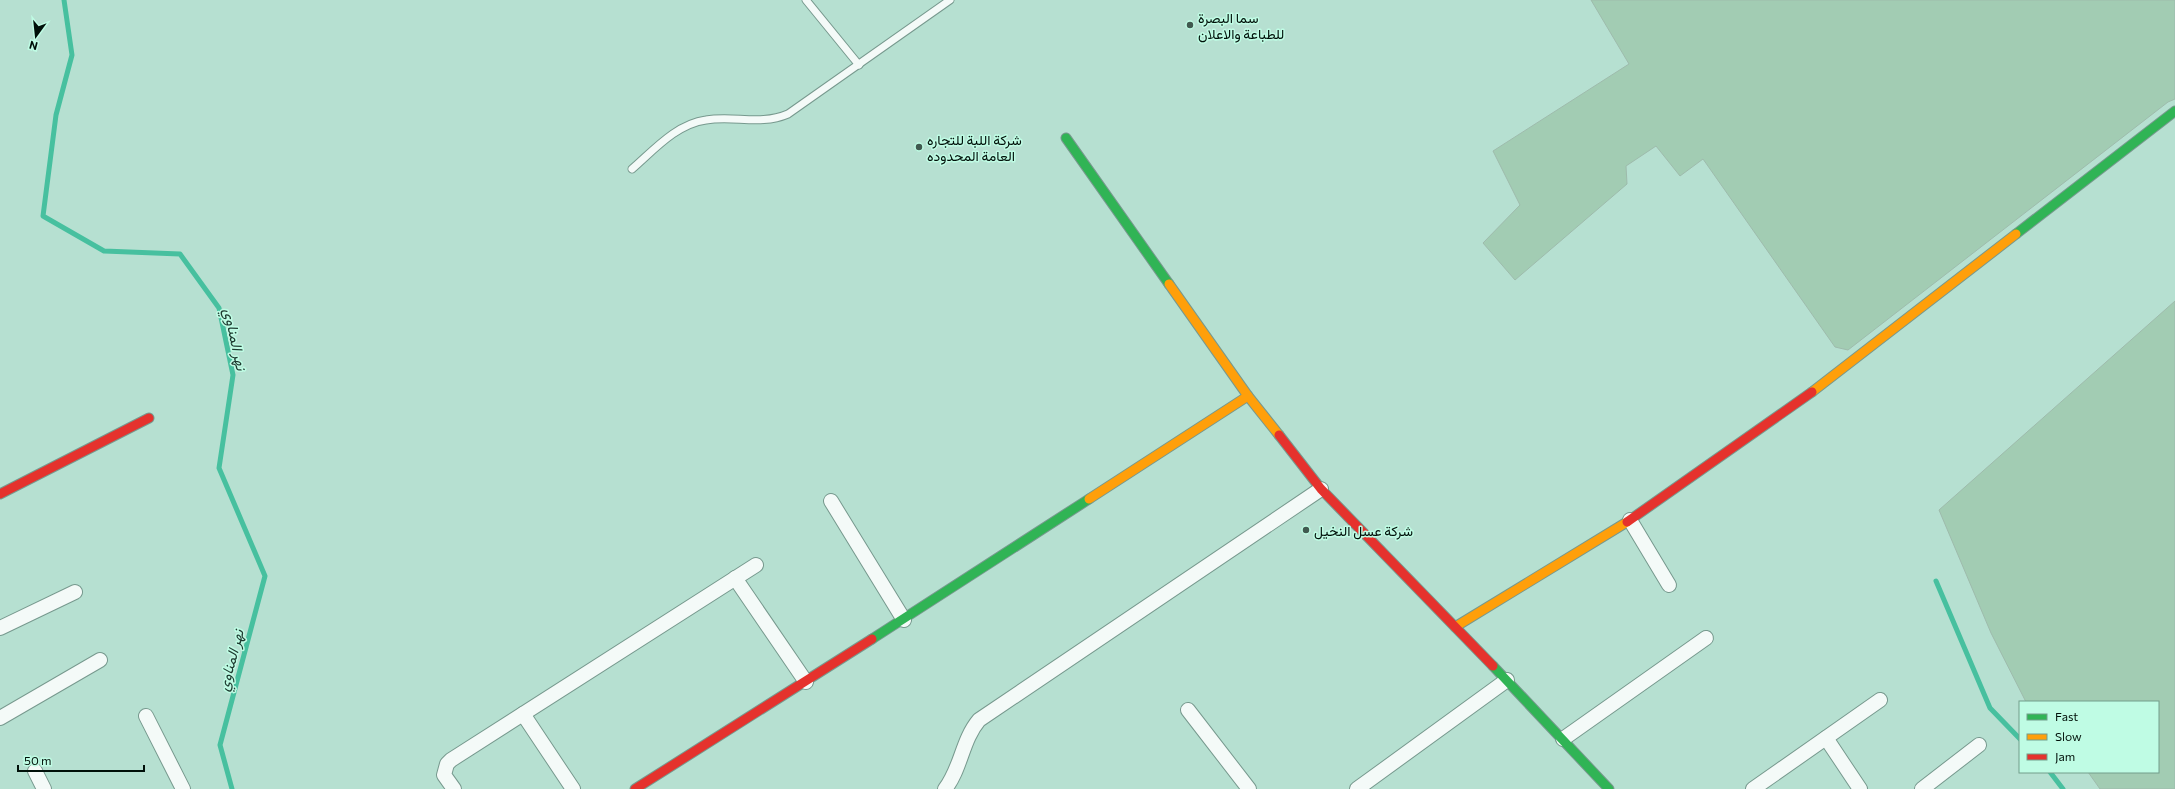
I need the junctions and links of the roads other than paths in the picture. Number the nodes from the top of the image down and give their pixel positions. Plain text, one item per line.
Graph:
1 (806, 0) edge
2 (950, 0) edge
3 (859, 65) junction
4 (2175, 111) edge
5 (1066, 138) dead end
6 (632, 169) dead end
7 (1248, 396) junction
8 (149, 418) dead end
9 (1322, 489) junction
10 (0, 494) edge
11 (831, 501) dead end
12 (1630, 520) junction
13 (756, 565) dead end
14 (735, 578) junction
15 (1669, 585) dead end
16 (75, 592) dead end
17 (904, 620) junction
18 (1455, 627) junction
19 (0, 628) edge
20 (1706, 638) dead end
21 (100, 660) dead end
22 (1507, 680) junction
23 (806, 682) junction
24 (1880, 700) dead end
25 (1188, 710) dead end
26 (524, 714) junction
27 (146, 716) dead end
28 (0, 718) edge
29 (1826, 738) junction
30 (1563, 739) junction
31 (1979, 745) dead end
32 (35, 771) dead end
33 (44, 789) edge
34 (183, 789) edge
35 (454, 789) edge
36 (573, 789) edge
37 (635, 789) edge
38 (945, 789) edge
39 (1248, 789) edge
40 (1357, 789) edge
41 (1609, 789) edge
42 (1754, 789) edge
43 (1860, 789) edge
44 (1922, 789) edge

1 - 3 lane
2 - 3 lane
3 - 6 lane
4 - 12 street
5 - 7 street
7 - 9 street
7 - 17 street
8 - 10 street
9 - 18 street
9 - 38 street
11 - 17 street
12 - 15 street
12 - 18 street
13 - 14 street
14 - 23 street
14 - 26 street
16 - 19 street
17 - 23 street
18 - 22 street
20 - 30 street
21 - 28 street
22 - 30 street
22 - 40 street
23 - 37 street
24 - 29 street
25 - 39 street
26 - 35 street
26 - 36 street
27 - 34 street
29 - 42 street
29 - 43 street
30 - 41 street
31 - 44 street
32 - 33 street

